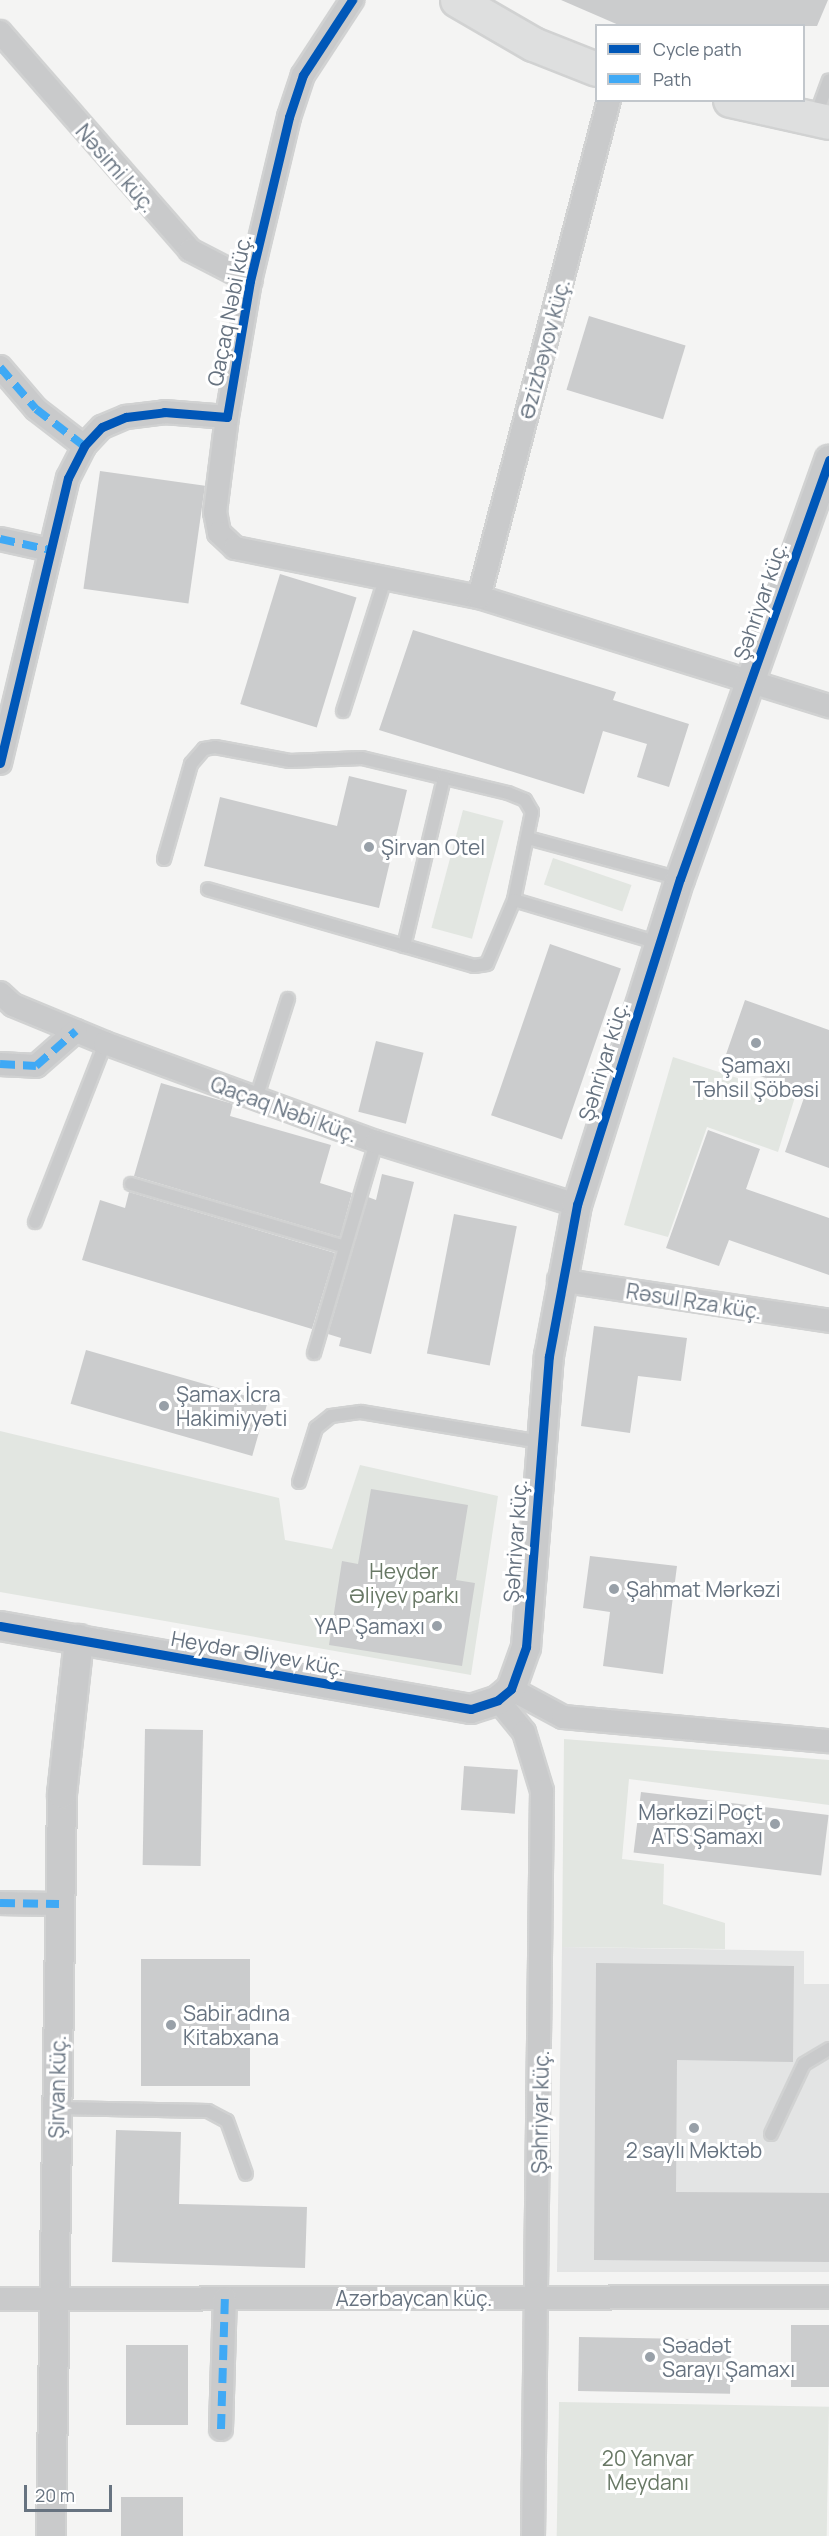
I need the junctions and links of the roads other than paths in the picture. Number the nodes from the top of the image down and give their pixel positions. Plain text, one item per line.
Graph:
1 (352, 0) edge
2 (458, 0) edge
3 (0, 32) edge
4 (595, 68) edge
5 (829, 80) edge
6 (608, 102) edge
7 (739, 102) edge
8 (822, 120) edge
9 (250, 281) junction
10 (0, 367) edge
11 (226, 417) junction
12 (84, 446) junction
13 (829, 460) edge
14 (0, 539) edge
15 (50, 550) junction
16 (386, 576) junction
17 (478, 597) junction
18 (751, 681) junction
19 (829, 706) edge
20 (342, 711) dead end
21 (0, 763) edge
22 (444, 778) junction
23 (528, 838) junction
24 (164, 859) dead end
25 (680, 879) junction
26 (208, 889) dead end
27 (514, 900) junction
28 (658, 943) junction
29 (404, 946) junction
30 (0, 993) edge
31 (288, 999) dead end
32 (76, 1031) junction
33 (105, 1043) junction
34 (0, 1064) edge
35 (256, 1098) junction
36 (376, 1142) junction
37 (131, 1184) dead end
38 (577, 1205) junction
39 (35, 1222) dead end
40 (342, 1246) junction
41 (559, 1280) junction
42 (829, 1321) edge
43 (314, 1353) dead end
44 (540, 1442) junction
45 (299, 1482) dead end
46 (0, 1626) edge
47 (79, 1639) junction
48 (505, 1694) junction
49 (829, 1741) edge
50 (0, 1903) edge
51 (59, 1904) junction
52 (829, 2049) edge
53 (57, 2108) junction
54 (771, 2134) dead end
55 (246, 2174) dead end
56 (225, 2298) junction
57 (537, 2298) junction
58 (829, 2298) edge
59 (0, 2299) edge
60 (55, 2299) junction
61 (221, 2429) dead end
62 (51, 2536) edge
63 (533, 2536) edge

1 - 9 street, Qaçaq Nəbi küç.
2 - 4 main road
3 - 9 street, Nəsimi küç.
5 - 8 lane
6 - 17 street, Əzizbəyov küç.
7 - 8 main road
9 - 11 street, Qaçaq Nəbi küç.
10 - 12 street
11 - 12 street, Qaçaq Nəbi küç.
11 - 16 street
12 - 15 street, Qaçaq Nəbi küç.
13 - 18 street, Şəhriyar küç.
14 - 15 street
15 - 21 street, Qaçaq Nəbi küç.
16 - 17 street
16 - 20 lane
17 - 18 street
18 - 19 street
18 - 25 street, Şəhriyar küç.
22 - 23 lane
22 - 24 lane
22 - 29 lane
23 - 25 lane
23 - 27 lane
25 - 28 street, Şəhriyar küç.
26 - 29 lane
27 - 28 lane
27 - 29 lane
28 - 38 street, Şəhriyar küç.
30 - 32 street, Qaçaq Nəbi küç.
31 - 35 lane
32 - 33 street, Qaçaq Nəbi küç.
32 - 34 street
33 - 35 street, Qaçaq Nəbi küç.
33 - 39 lane
35 - 36 street, Qaçaq Nəbi küç.
36 - 38 street, Qaçaq Nəbi küç.
36 - 40 lane
37 - 40 lane
38 - 41 street, Şəhriyar küç.
40 - 43 lane
41 - 42 street, Rəsul Rza küç.
41 - 44 street, Şəhriyar küç.
44 - 45 lane
44 - 48 street, Şəhriyar küç.
46 - 47 street, Heydər Əliyev küç.
47 - 48 street, Heydər Əliyev küç.
47 - 51 street, Şirvan küç.
48 - 49 street
48 - 57 street, Şəhriyar küç.
50 - 51 street
51 - 53 street, Şirvan küç.
52 - 54 lane
53 - 55 lane
53 - 60 street, Şirvan küç.
56 - 57 street, Azərbaycan küç.
56 - 60 street, Azərbaycan küç.
56 - 61 street
57 - 58 street, Azərbaycan küç.
57 - 63 street, Şəhriyar küç.
59 - 60 street, Azərbaycan küç.
60 - 62 street, Şirvan küç.

